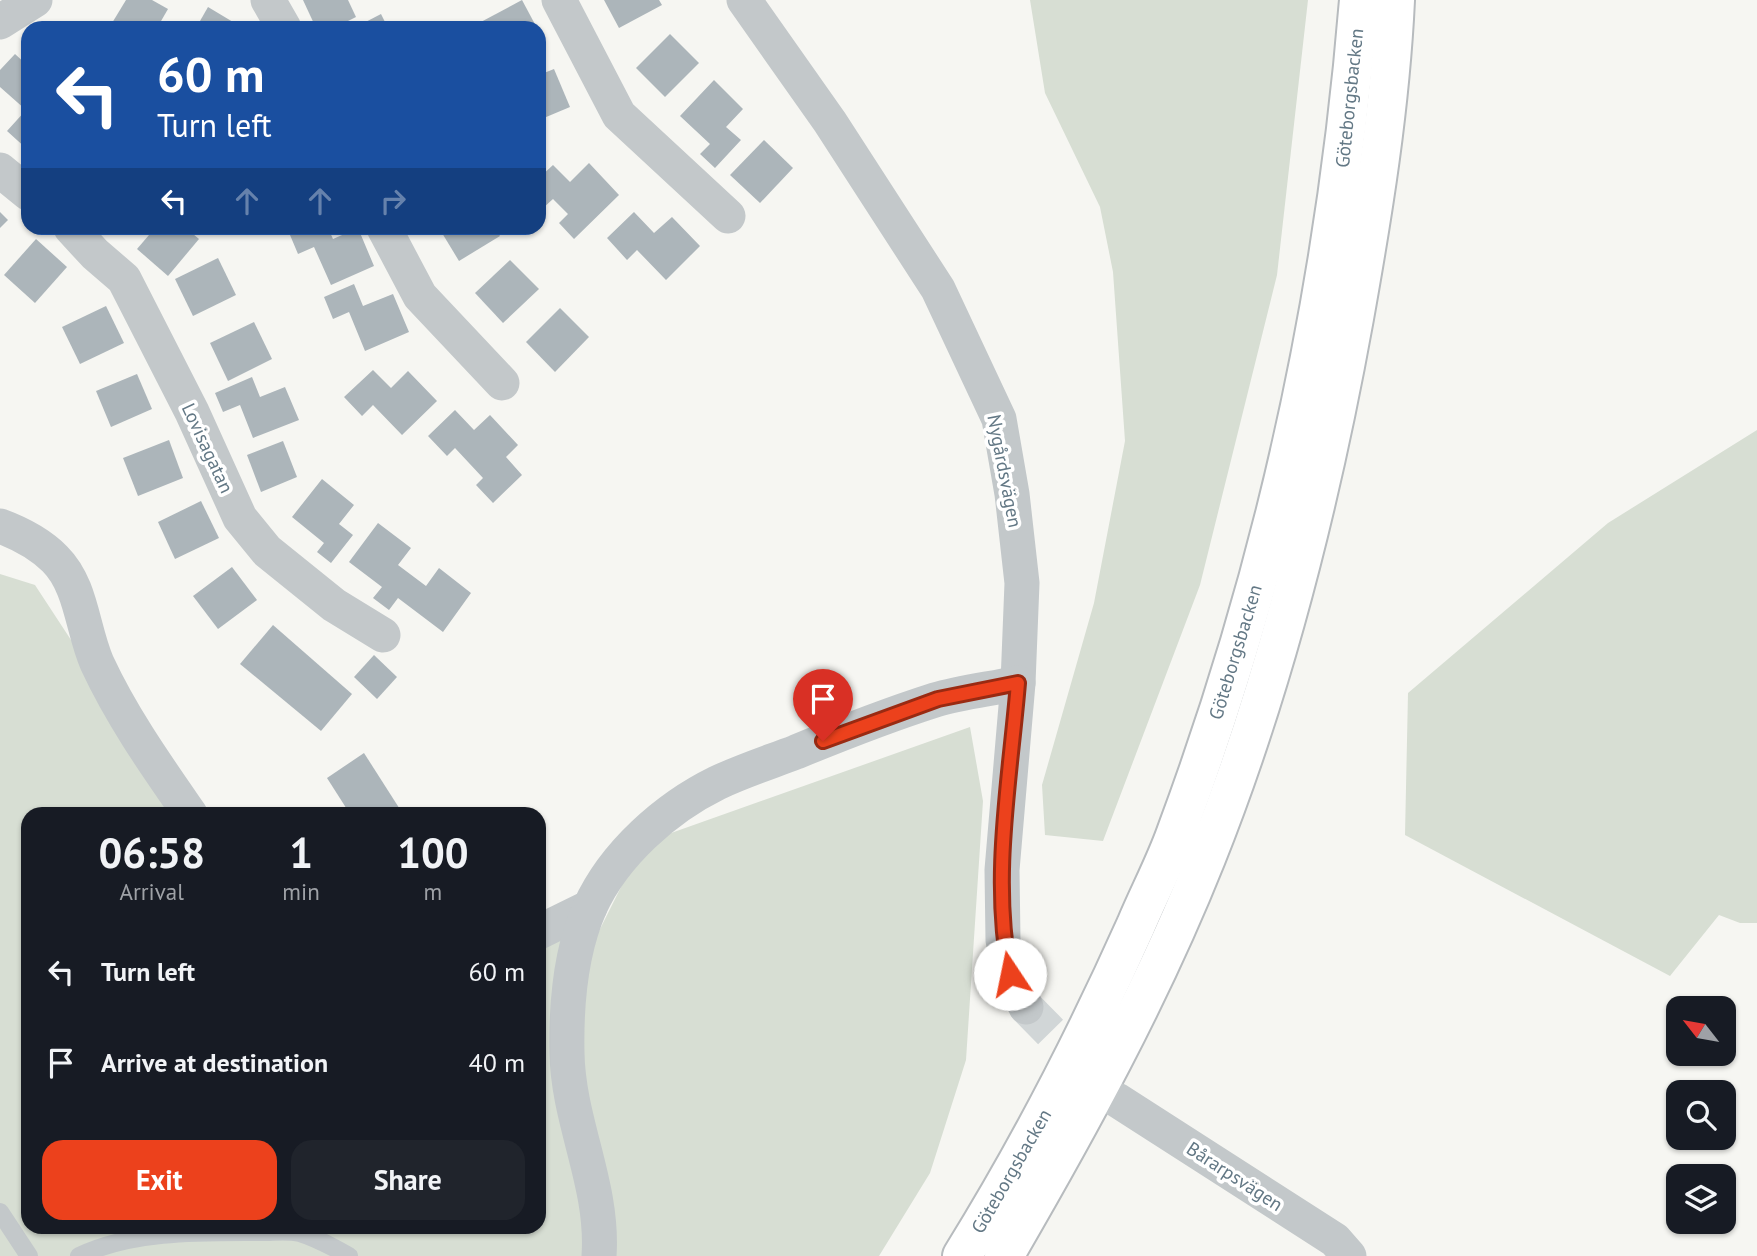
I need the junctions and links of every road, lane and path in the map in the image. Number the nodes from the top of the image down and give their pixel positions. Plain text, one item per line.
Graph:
1 (35, 0) edge
2 (268, 0) edge
3 (559, 0) edge
4 (744, 0) edge
5 (1359, 0) edge
6 (1395, 0) edge
7 (280, 21) edge
8 (0, 22) edge
9 (0, 170) edge
10 (21, 187) edge
11 (728, 216) dead end
12 (77, 235) edge
13 (388, 235) edge
14 (502, 383) dead end
15 (0, 526) edge
16 (383, 635) dead end
17 (1018, 683) junction
18 (185, 807) edge
19 (590, 907) junction
20 (546, 929) edge
21 (1026, 1007) tunnel mouth
22 (1117, 1100) tunnel mouth
23 (0, 1212) edge
24 (199, 1234) edge
25 (300, 1234) edge
26 (29, 1256) edge
27 (79, 1256) edge
28 (349, 1256) edge
29 (599, 1256) edge
30 (962, 1256) edge
31 (1004, 1256) edge
32 (1349, 1256) edge

1 - 8 street
2 - 7 street
3 - 11 street
4 - 17 street, Nygårdsvägen
5 - 30 highway, Göteborgsbacken
6 - 31 highway, Göteborgsbacken
9 - 10 street
12 - 16 street, Lovisagatan
13 - 14 street
15 - 18 street
17 - 19 street
17 - 21 street, Nygårdsvägen
19 - 20 street
19 - 29 street
22 - 32 street, Bårarpsvägen
23 - 26 lane
24 - 27 lane
25 - 28 lane

